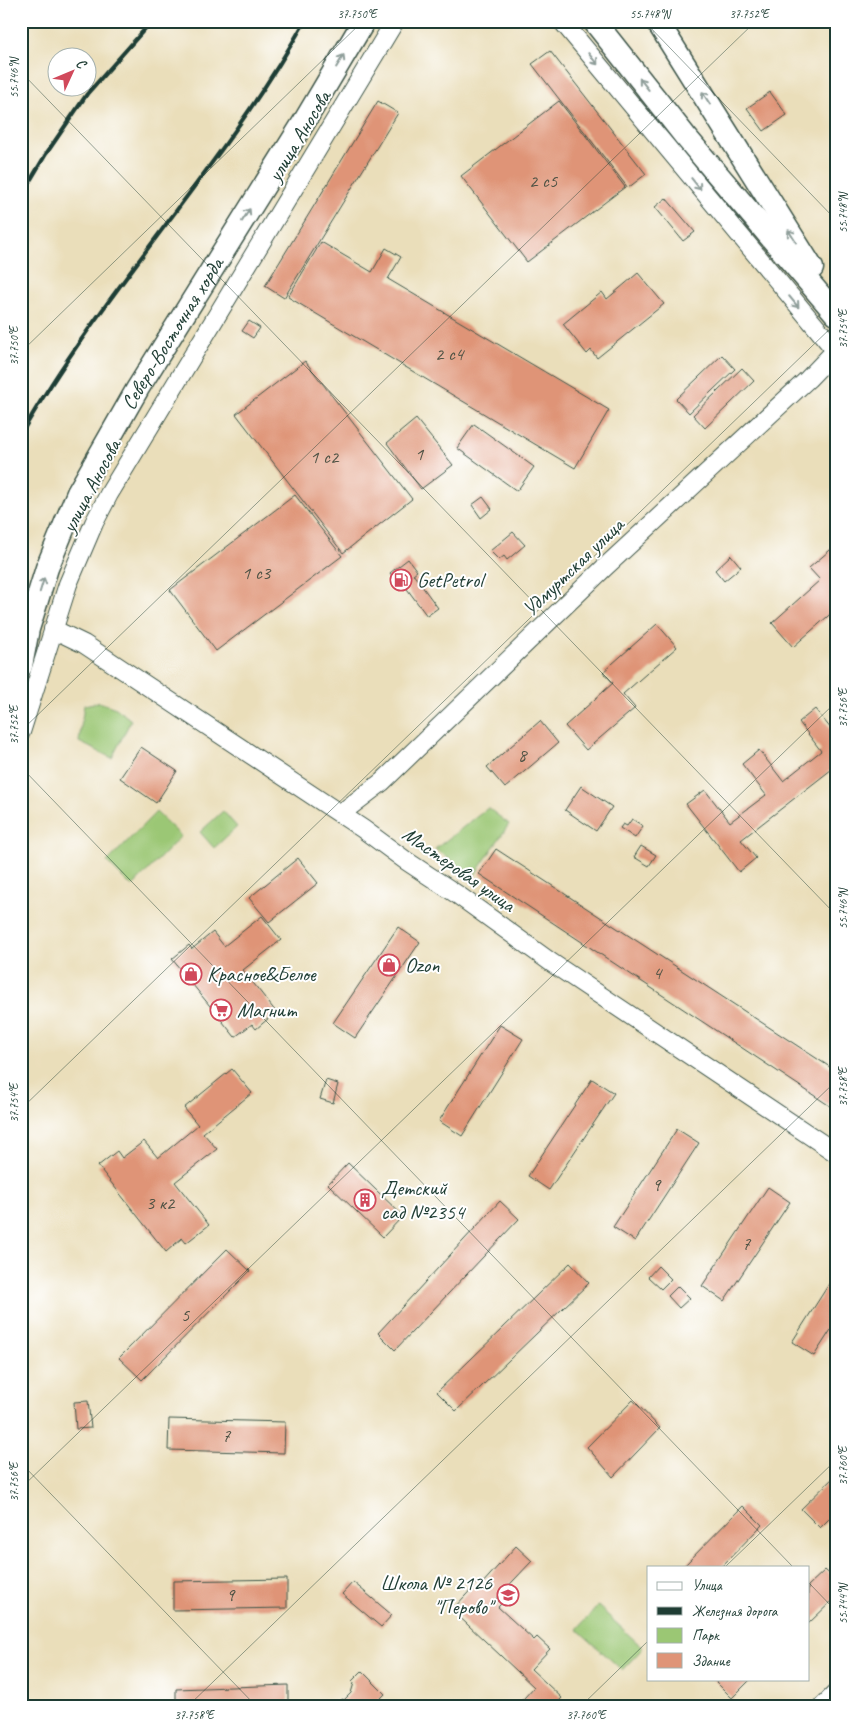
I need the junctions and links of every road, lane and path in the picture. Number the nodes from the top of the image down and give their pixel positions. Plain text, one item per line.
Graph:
1 (364, 21) edge
2 (395, 21) edge
3 (562, 21) edge
4 (594, 21) edge
5 (658, 21) edge
6 (836, 307) edge
7 (836, 314) edge
8 (836, 351) edge
9 (53, 629) junction
10 (21, 666) edge
11 (21, 732) edge
12 (340, 814) junction
13 (836, 1153) edge
14 (836, 1693) edge
15 (822, 1707) edge

10 -> 1 main road, Северо-Восточная хорда
2 - 9 street, улица Аносова
3 -> 8 street
7 -> 4 main road
6 -> 5 main road
8 - 12 street, Удмуртская улица
9 - 11 street, улица Аносова
9 - 12 street, Мастеровая улица
12 - 13 street, Мастеровая улица
14 - 15 street

